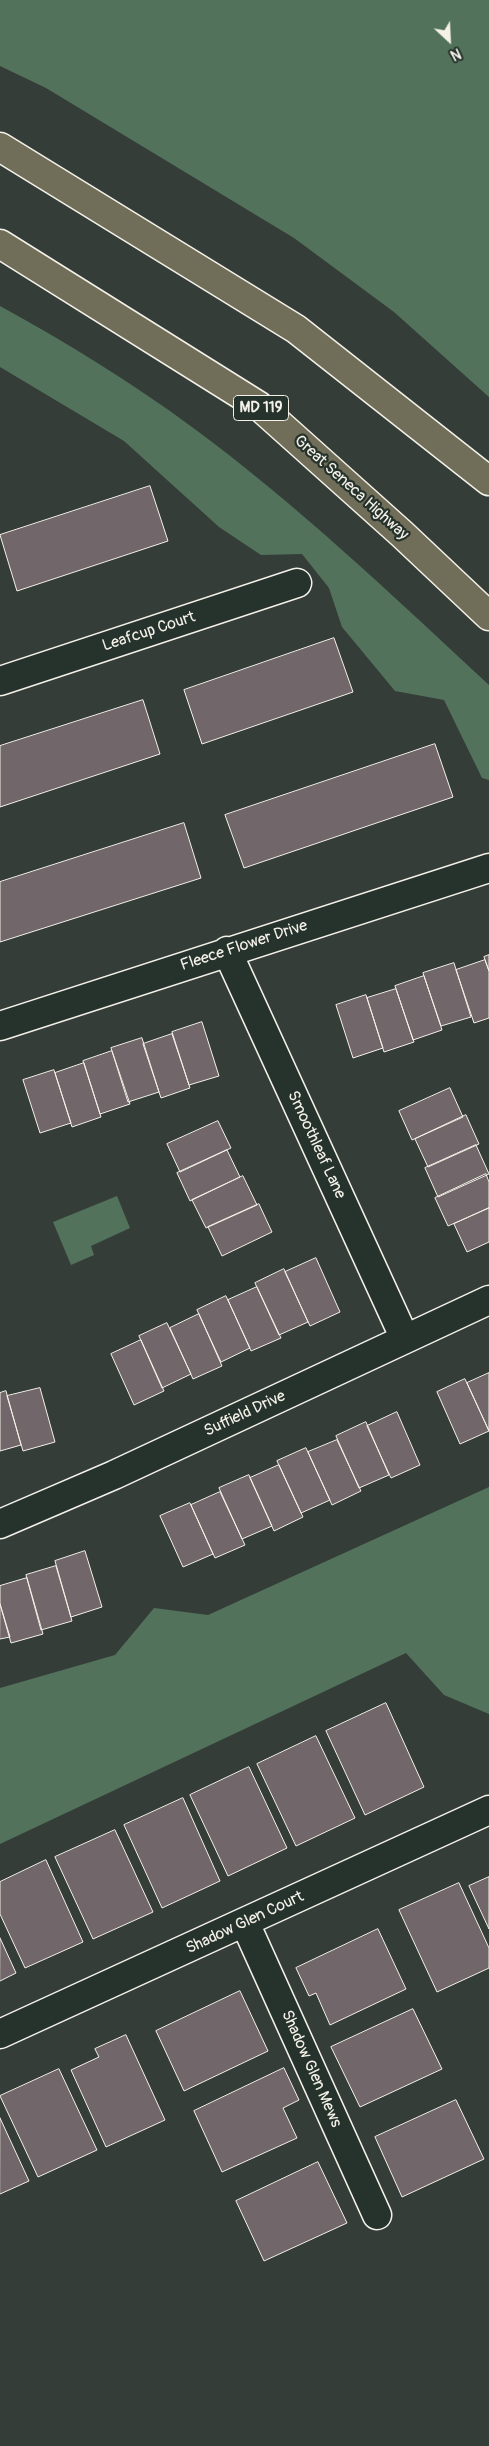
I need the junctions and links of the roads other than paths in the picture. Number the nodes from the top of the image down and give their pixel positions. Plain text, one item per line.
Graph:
1 (0, 147) edge
2 (0, 244) edge
3 (489, 481) edge
4 (297, 583) dead end
5 (489, 616) edge
6 (0, 681) edge
7 (489, 868) edge
8 (227, 951) junction
9 (0, 1026) edge
10 (489, 1300) edge
11 (405, 1339) junction
12 (0, 1524) edge
13 (489, 1810) edge
14 (245, 1923) junction
15 (0, 2034) edge
16 (377, 2215) dead end

1 - 3 main road
2 - 5 main road, Great Seneca Highway / MD 119
4 - 6 street, Leafcup Court
7 - 8 street, Fleece Flower Drive
8 - 9 street, Fleece Flower Drive
8 - 11 street, Smoothleaf Lane
10 - 11 street, Suffield Drive
11 - 12 street, Suffield Drive
13 - 14 street, Shadow Glen Court
14 - 15 street, Shadow Glen Court
14 - 16 street, Shadow Glen Mews

